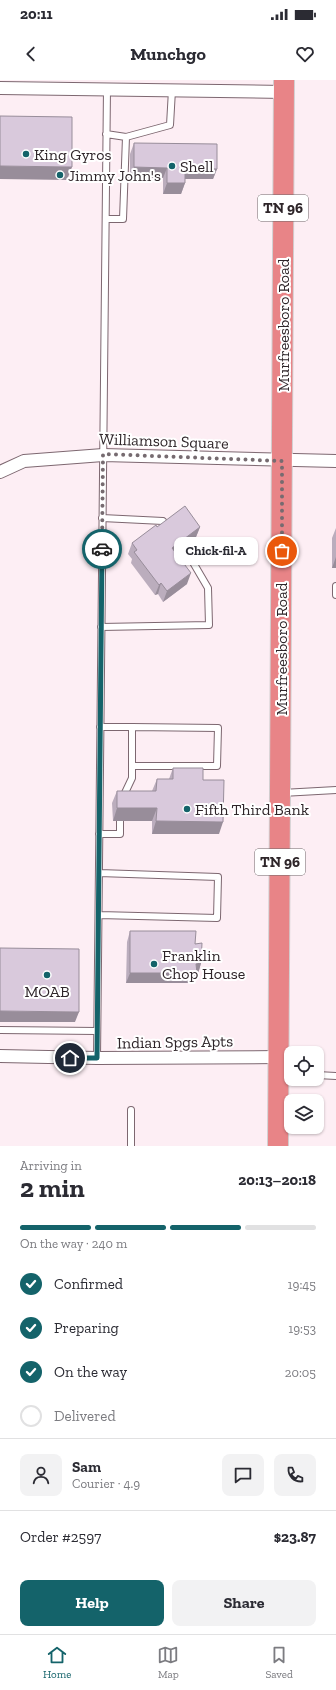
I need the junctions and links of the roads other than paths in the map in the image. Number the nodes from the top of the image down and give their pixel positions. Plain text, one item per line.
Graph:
1 (284, 86) edge
2 (0, 88) edge
3 (107, 88) junction
4 (172, 90) junction
5 (106, 134) junction
6 (126, 136) junction
7 (106, 219) junction
8 (103, 454) junction
9 (282, 461) junction
10 (336, 461) edge
11 (0, 472) edge
12 (102, 518) junction
13 (168, 526) edge
14 (184, 547) edge
15 (336, 586) edge
16 (336, 595) edge
17 (101, 627) junction
18 (100, 727) junction
19 (132, 727) junction
20 (132, 766) junction
21 (336, 790) edge
22 (280, 793) junction
23 (120, 804) edge
24 (120, 821) edge
25 (99, 834) junction
26 (99, 873) junction
27 (99, 915) junction
28 (0, 1030) edge
29 (97, 1031) junction
30 (0, 1056) edge
31 (97, 1058) junction
32 (283, 1068) edge
33 (324, 1075) edge
34 (336, 1076) edge
35 (131, 1110) dead end
36 (131, 1146) edge
37 (278, 1146) edge

1 - 4 street
1 - 9 highway, Murfreesboro Road / TN 96
2 - 3 street
3 - 4 street
3 - 5 lane
4 - 6 lane
5 - 6 lane
5 - 7 lane
6 - 7 lane
7 - 8 lane
8 - 9 street, Williamson Square
8 - 11 street, Williamson Square
8 - 12 lane
9 - 10 street, Williamson Square
9 - 22 highway, Murfreesboro Road / TN 96
12 - 13 lane
12 - 17 lane
14 - 17 lane
15 - 16 lane
17 - 18 lane
18 - 19 lane
18 - 25 lane
19 - 20 lane
19 - 20 lane
20 - 23 lane
21 - 22 lane
22 - 32 highway, Murfreesboro Road / TN 96
24 - 25 lane
25 - 26 lane
26 - 27 lane
26 - 27 lane
27 - 29 lane
28 - 29 lane
29 - 31 lane
30 - 31 street, Indian Spgs Apts
31 - 32 street, Indian Spgs Apts
32 - 37 highway, Murfreesboro Road / TN 96
33 - 34 lane
35 - 36 lane

